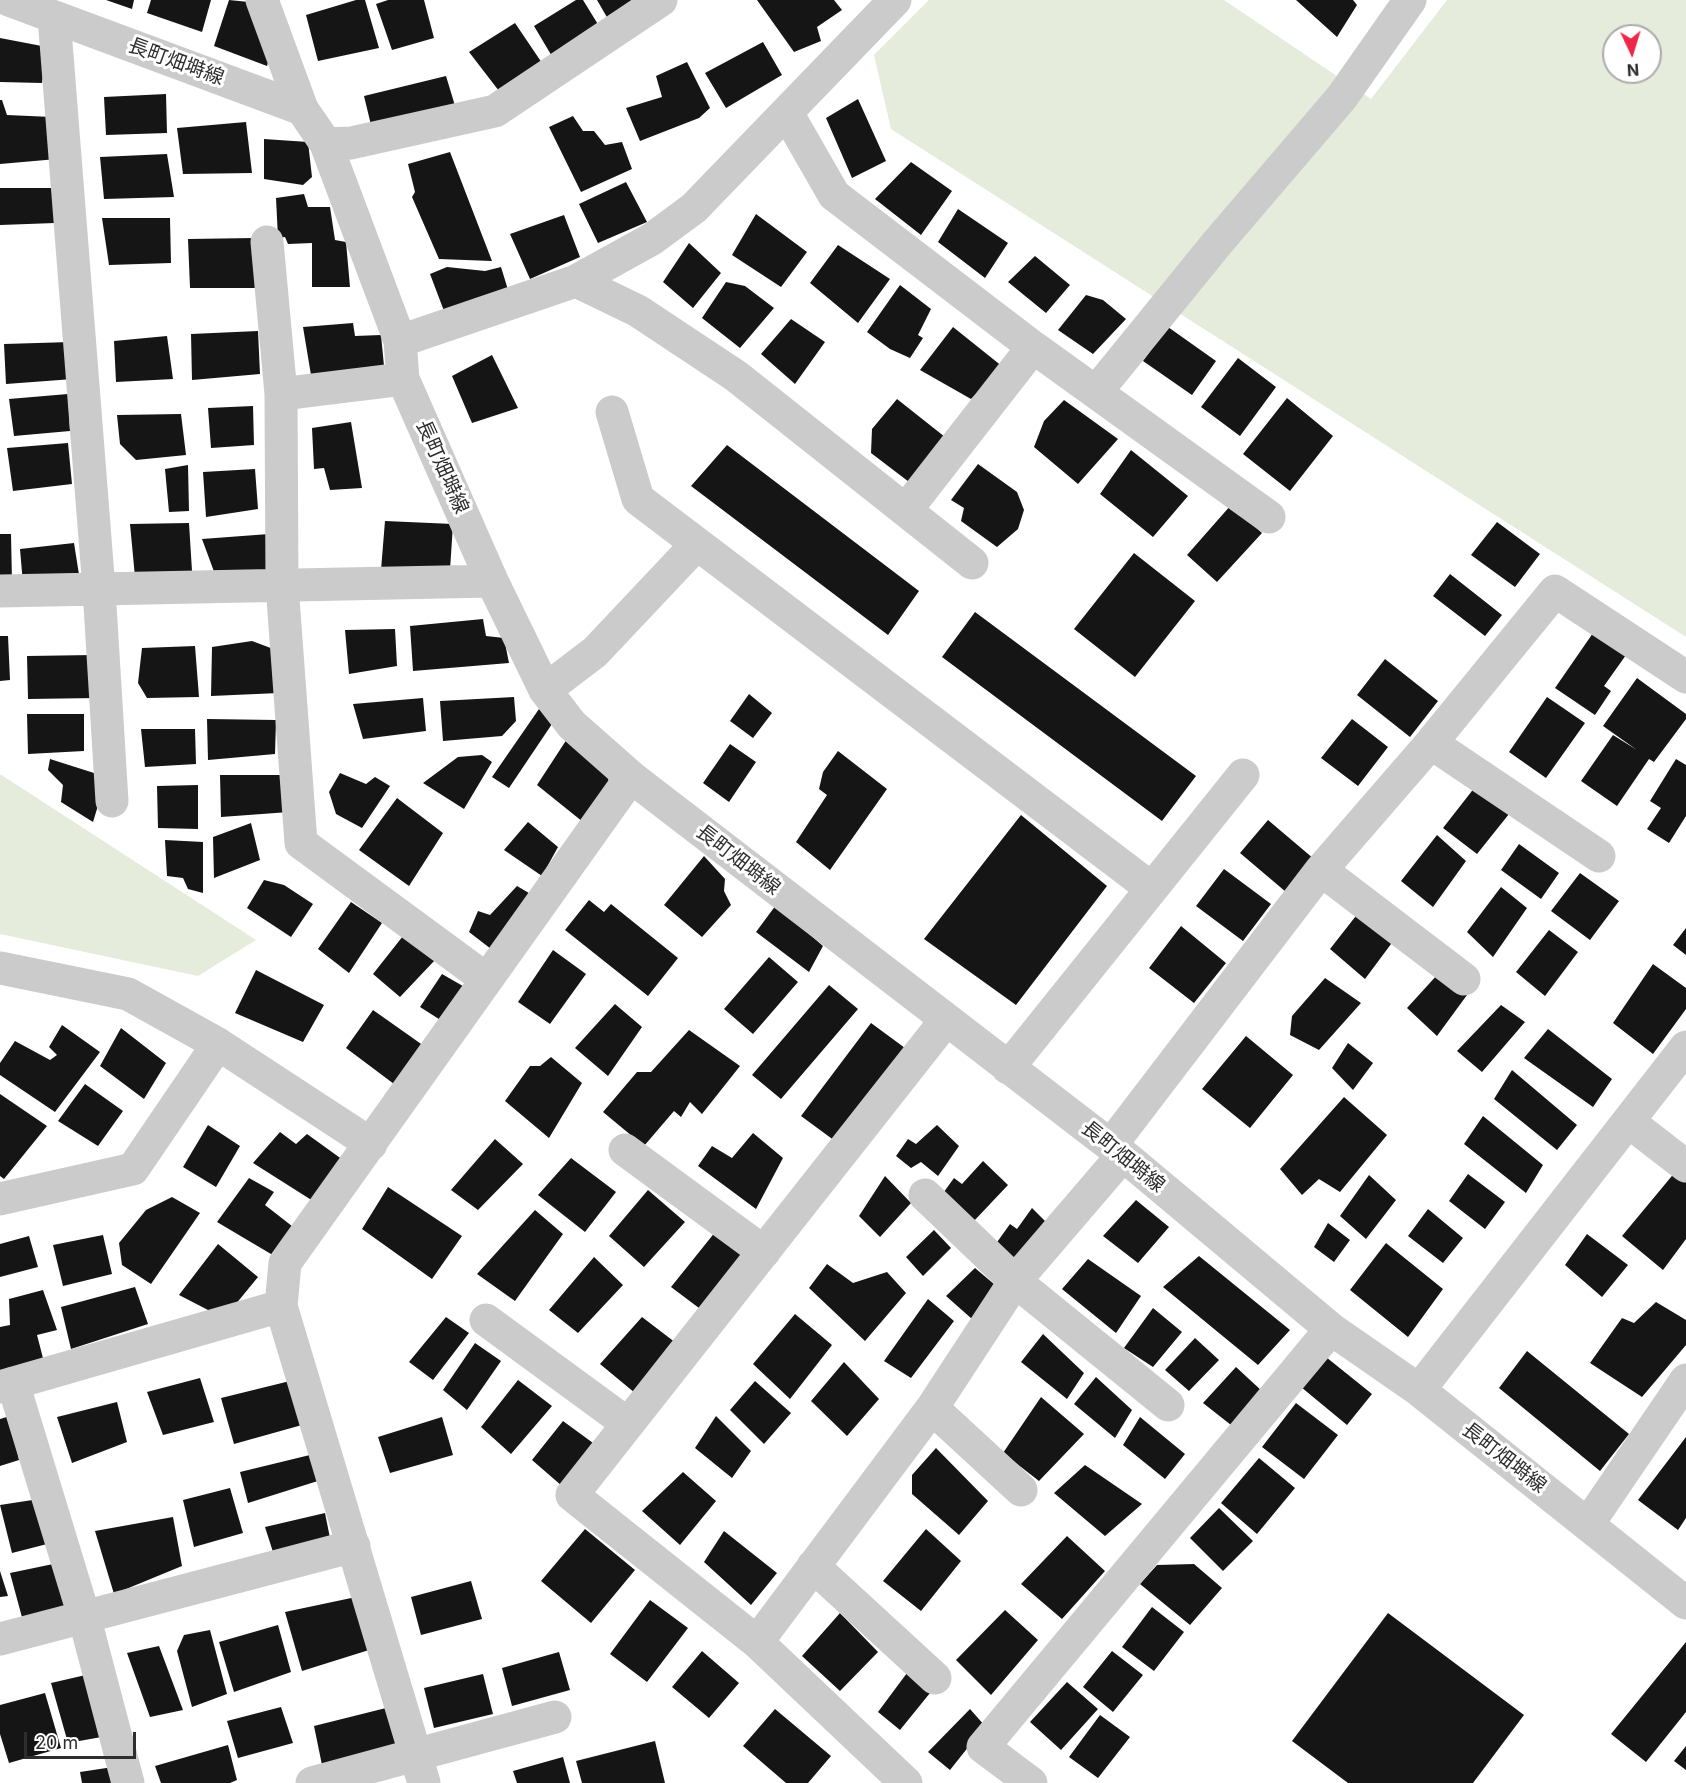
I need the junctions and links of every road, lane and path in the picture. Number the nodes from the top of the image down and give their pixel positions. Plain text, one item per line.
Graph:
1 (9, 0) edge
2 (262, 0) edge
3 (661, 0) edge
4 (895, 0) edge
5 (1410, 0) edge
6 (54, 17) junction
7 (302, 109) junction
8 (787, 113) junction
9 (326, 144) junction
10 (267, 242) dead end
11 (576, 281) junction
12 (400, 341) junction
13 (1033, 347) junction
14 (403, 379) junction
15 (1096, 392) junction
16 (281, 394) junction
17 (612, 412) dead end
18 (906, 510) junction
19 (1269, 517) dead end
20 (696, 545) junction
21 (972, 563) dead end
22 (492, 581) junction
23 (282, 585) junction
24 (99, 589) junction
25 (0, 591) edge
26 (1686, 677) edge
27 (545, 690) junction
28 (1431, 743) junction
29 (1243, 776) dead end
30 (631, 777) junction
31 (112, 801) dead end
32 (1599, 856) dead end
33 (1321, 870) junction
34 (1151, 888) junction
35 (0, 968) edge
36 (486, 979) junction
37 (1464, 979) dead end
38 (946, 1020) junction
39 (218, 1044) junction
40 (1686, 1047) edge
41 (1008, 1068) junction
42 (1629, 1122) junction
43 (371, 1144) junction
44 (625, 1150) dead end
45 (1117, 1150) junction
46 (1686, 1166) edge
47 (925, 1195) dead end
48 (0, 1199) edge
49 (764, 1252) junction
50 (1015, 1281) junction
51 (281, 1306) junction
52 (486, 1320) dead end
53 (1331, 1329) junction
54 (1686, 1380) edge
55 (7, 1385) edge
56 (1419, 1390) junction
57 (1168, 1405) dead end
58 (932, 1408) junction
59 (628, 1424) junction
60 (1021, 1490) dead end
61 (1588, 1524) junction
62 (354, 1545) junction
63 (813, 1566) junction
64 (1686, 1603) edge
65 (84, 1616) junction
66 (0, 1639) edge
67 (758, 1642) junction
68 (935, 1678) dead end
69 (555, 1717) dead end
70 (421, 1770) edge
71 (128, 1783) edge
72 (312, 1783) edge
73 (906, 1783) edge
74 (1031, 1783) edge

1 - 6 street, 長町畑塒線
2 - 7 street
3 - 9 street
4 - 8 street
5 - 15 street
6 - 7 street, 長町畑塒線
6 - 24 street
7 - 9 street, 長町畑塒線
8 - 11 street
8 - 13 street
9 - 12 street, 長町畑塒線
10 - 16 street
11 - 12 street
11 - 18 street
12 - 14 street, 長町畑塒線
13 - 15 street
13 - 18 street
14 - 16 street
14 - 22 street, 長町畑塒線
15 - 19 street
16 - 23 street
17 - 20 street
18 - 21 street
20 - 27 street
20 - 34 street
22 - 23 street
22 - 27 street, 長町畑塒線
23 - 24 street
23 - 36 street
24 - 25 street
24 - 31 street
26 - 28 street
27 - 30 street, 長町畑塒線
28 - 32 street
28 - 33 street
29 - 34 street
30 - 36 street
30 - 38 street, 長町畑塒線
33 - 37 street
33 - 45 street
34 - 41 street
35 - 39 street
36 - 43 street
38 - 41 street, 長町畑塒線
38 - 49 street
39 - 43 street
39 - 48 street
40 - 42 street
41 - 45 street, 長町畑塒線
42 - 46 street
42 - 56 street
43 - 51 street
44 - 49 street
45 - 50 street
45 - 53 street, 長町畑塒線
47 - 50 street
49 - 59 street
50 - 57 street
50 - 58 street
51 - 55 street
51 - 62 street
52 - 59 street
53 - 56 street, 長町畑塒線
53 - 74 street
54 - 61 street
55 - 65 street
56 - 61 street, 長町畑塒線
58 - 60 street
58 - 63 street
59 - 67 street
61 - 64 street, 長町畑塒線
62 - 65 street
62 - 70 street
63 - 67 street
63 - 68 street
65 - 66 street
65 - 71 street
67 - 73 street
69 - 70 street
70 - 72 street

